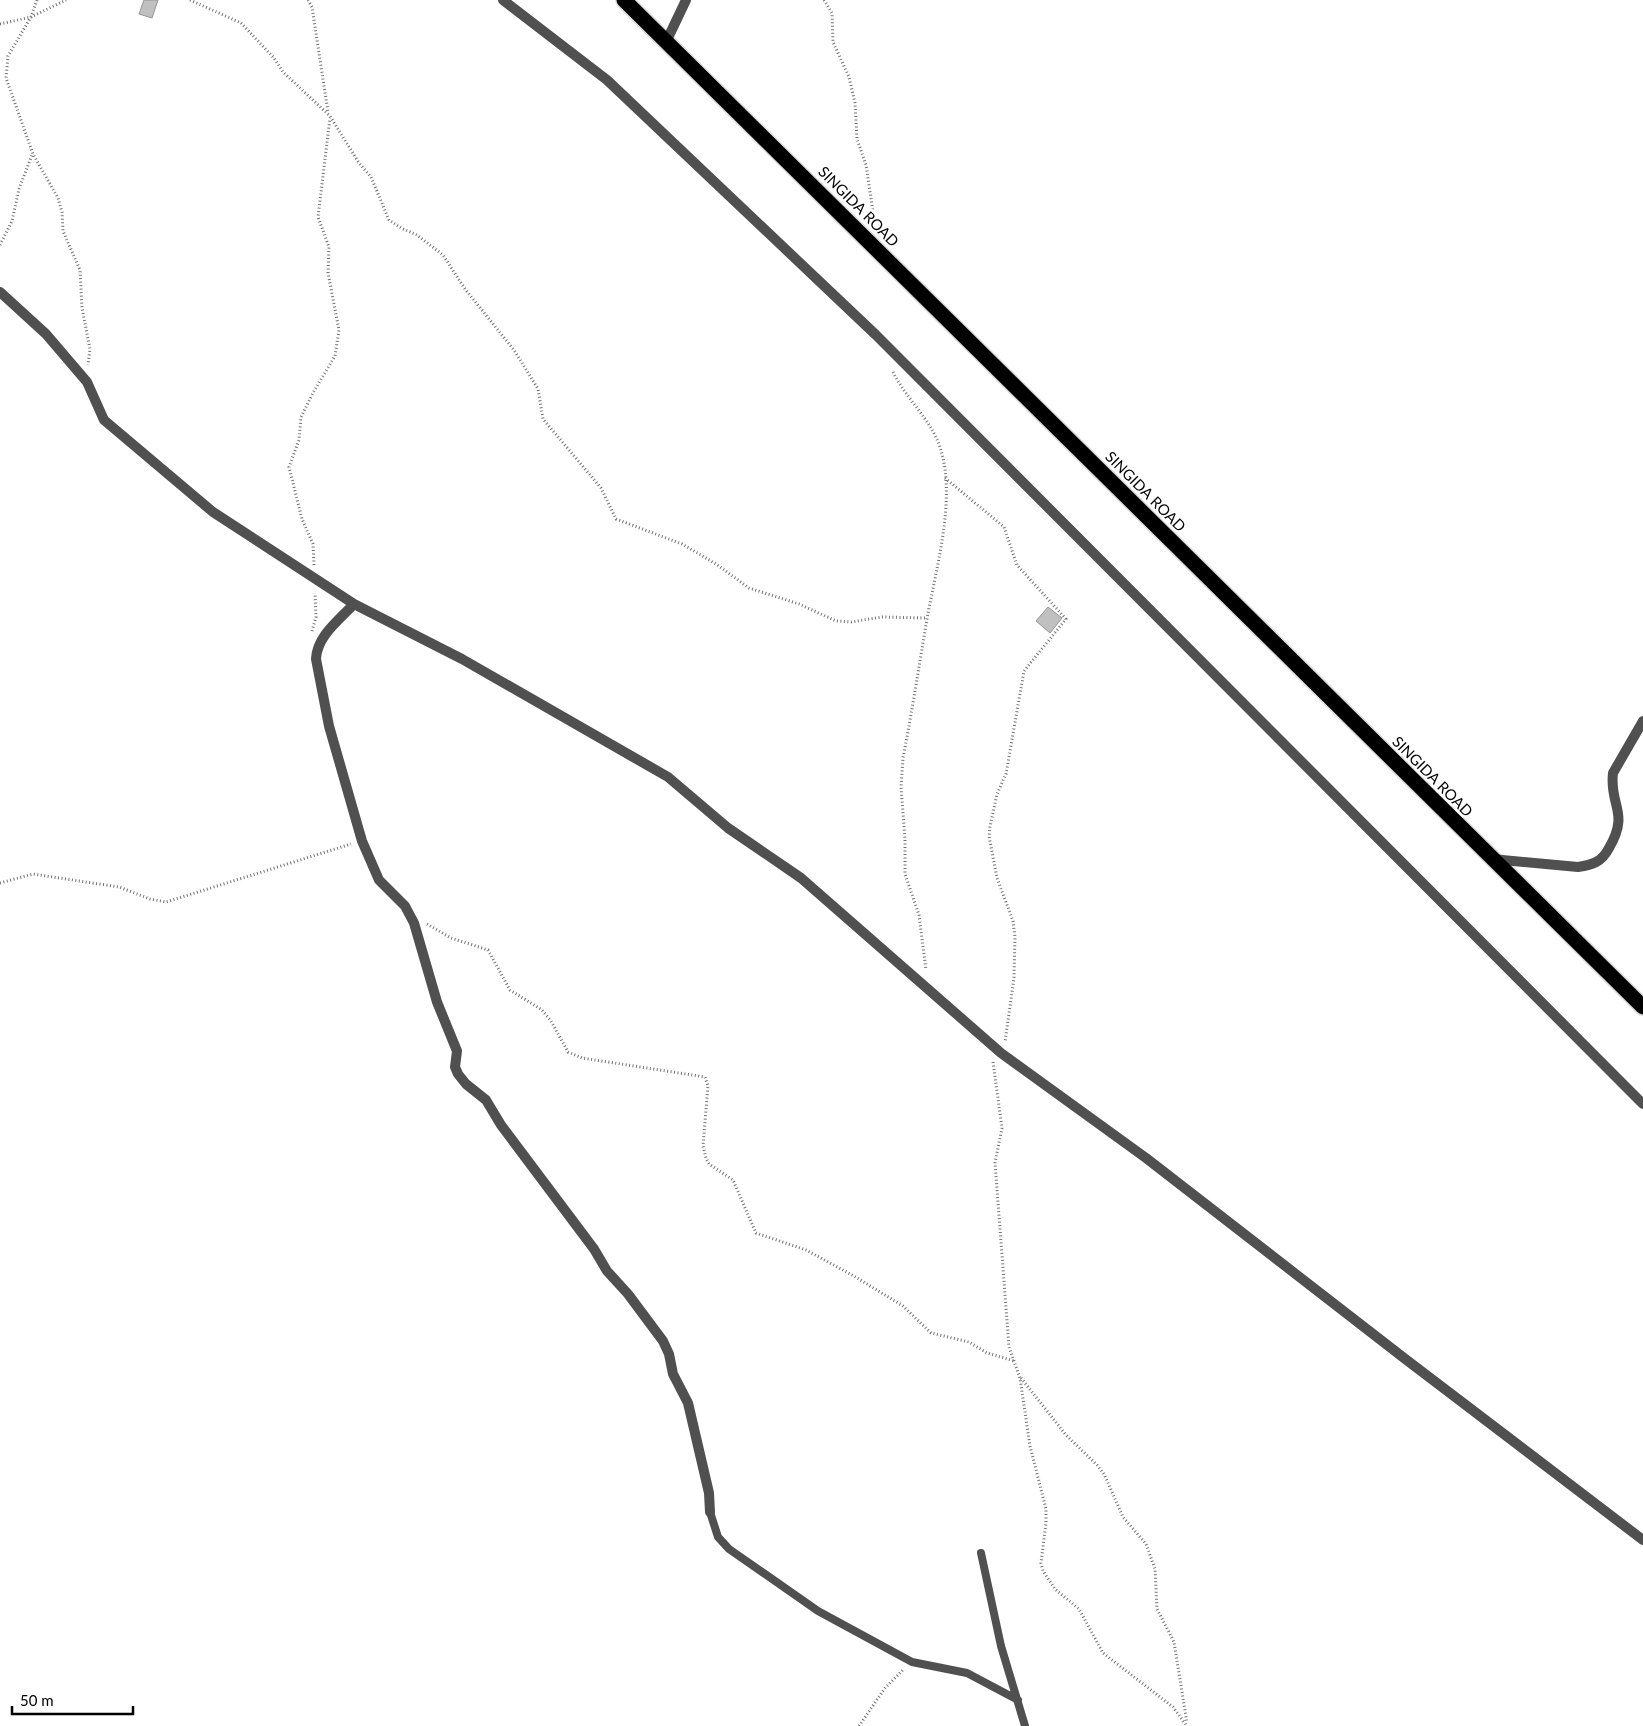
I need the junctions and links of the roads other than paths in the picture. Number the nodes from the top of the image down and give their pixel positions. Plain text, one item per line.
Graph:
1 (503, 0) edge
2 (624, 0) edge
3 (686, 0) edge
4 (667, 40) junction
5 (0, 292) edge
6 (354, 604) junction
7 (1643, 721) edge
8 (1492, 859) junction
9 (1643, 1007) edge
10 (1643, 1104) edge
11 (710, 1512) joint
12 (1643, 1540) edge
13 (981, 1553) dead end
14 (1018, 1700) junction
15 (1025, 1726) edge

1 - 10 street
2 - 4 highway, SINGIDA ROAD
3 - 4 street
4 - 8 highway, SINGIDA ROAD
5 - 6 street
6 - 11 street
6 - 12 street
7 - 8 street
8 - 9 highway, SINGIDA ROAD
11 - 14 lane
13 - 14 lane
14 - 15 lane

